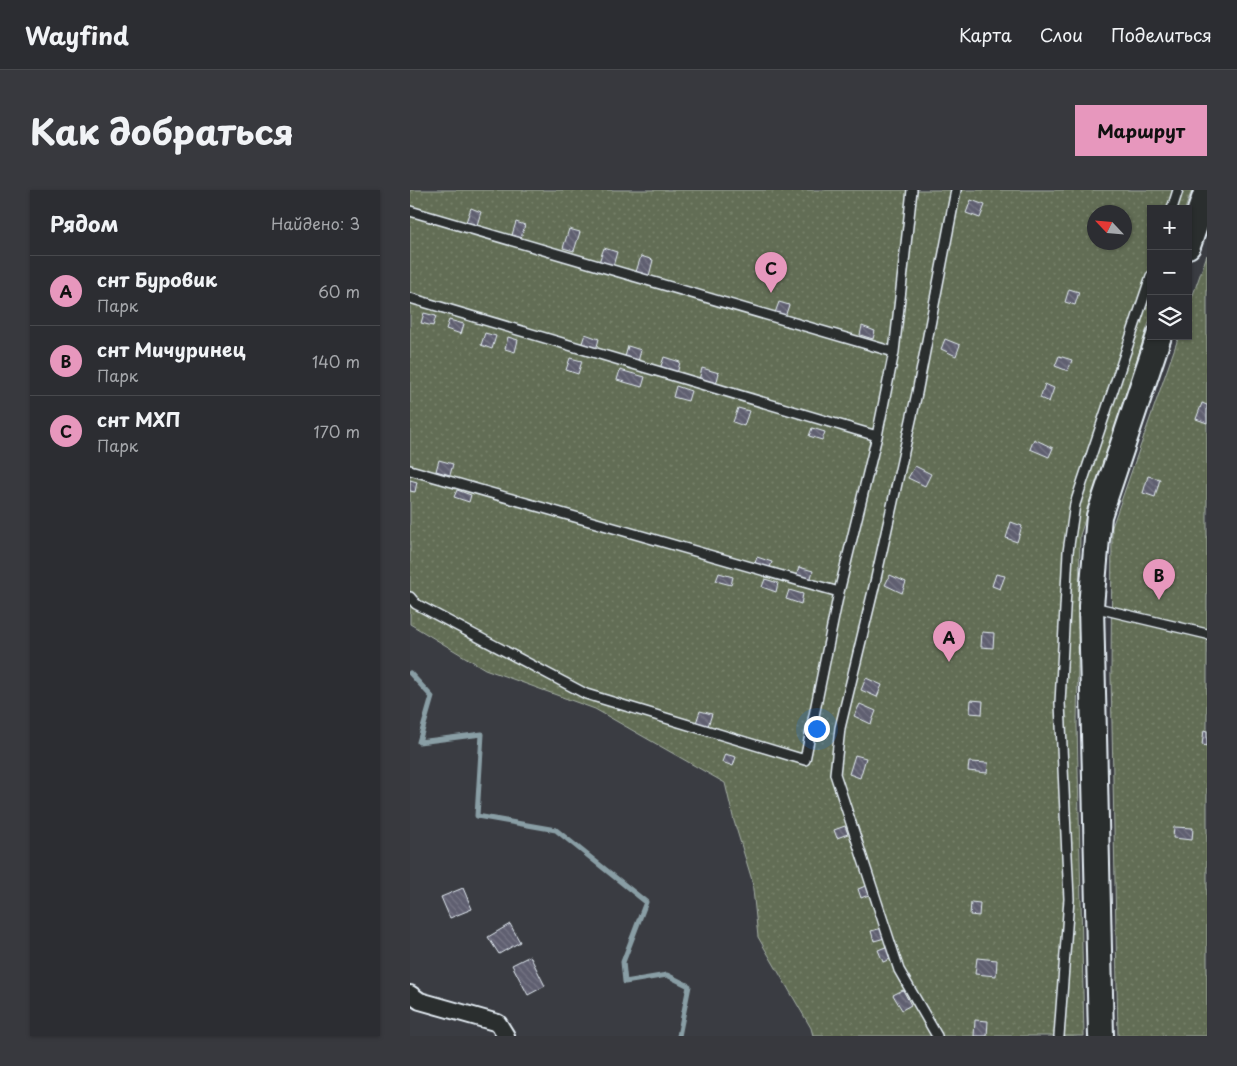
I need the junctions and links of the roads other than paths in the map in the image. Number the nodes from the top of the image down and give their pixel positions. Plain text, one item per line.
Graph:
1 (912, 190) edge
2 (956, 190) edge
3 (1178, 190) edge
4 (1207, 190) edge
5 (1173, 205) edge
6 (410, 211) edge
7 (1192, 234) edge
8 (1147, 288) edge
9 (410, 298) edge
10 (1157, 340) edge
11 (894, 352) junction
12 (877, 436) junction
13 (410, 470) edge
14 (840, 592) junction
15 (410, 597) edge
16 (1091, 606) junction
17 (1207, 634) edge
18 (410, 994) edge
19 (506, 1036) edge
20 (937, 1036) edge
21 (1059, 1036) edge
22 (1101, 1036) edge

1 - 11 lane
2 - 20 lane
3 - 5 lane
4 - 7 street
6 - 11 lane
8 - 21 lane
9 - 12 lane
10 - 16 street
11 - 12 lane
12 - 14 lane
13 - 14 lane
14 - 15 lane
16 - 17 lane
16 - 22 street
18 - 19 street

